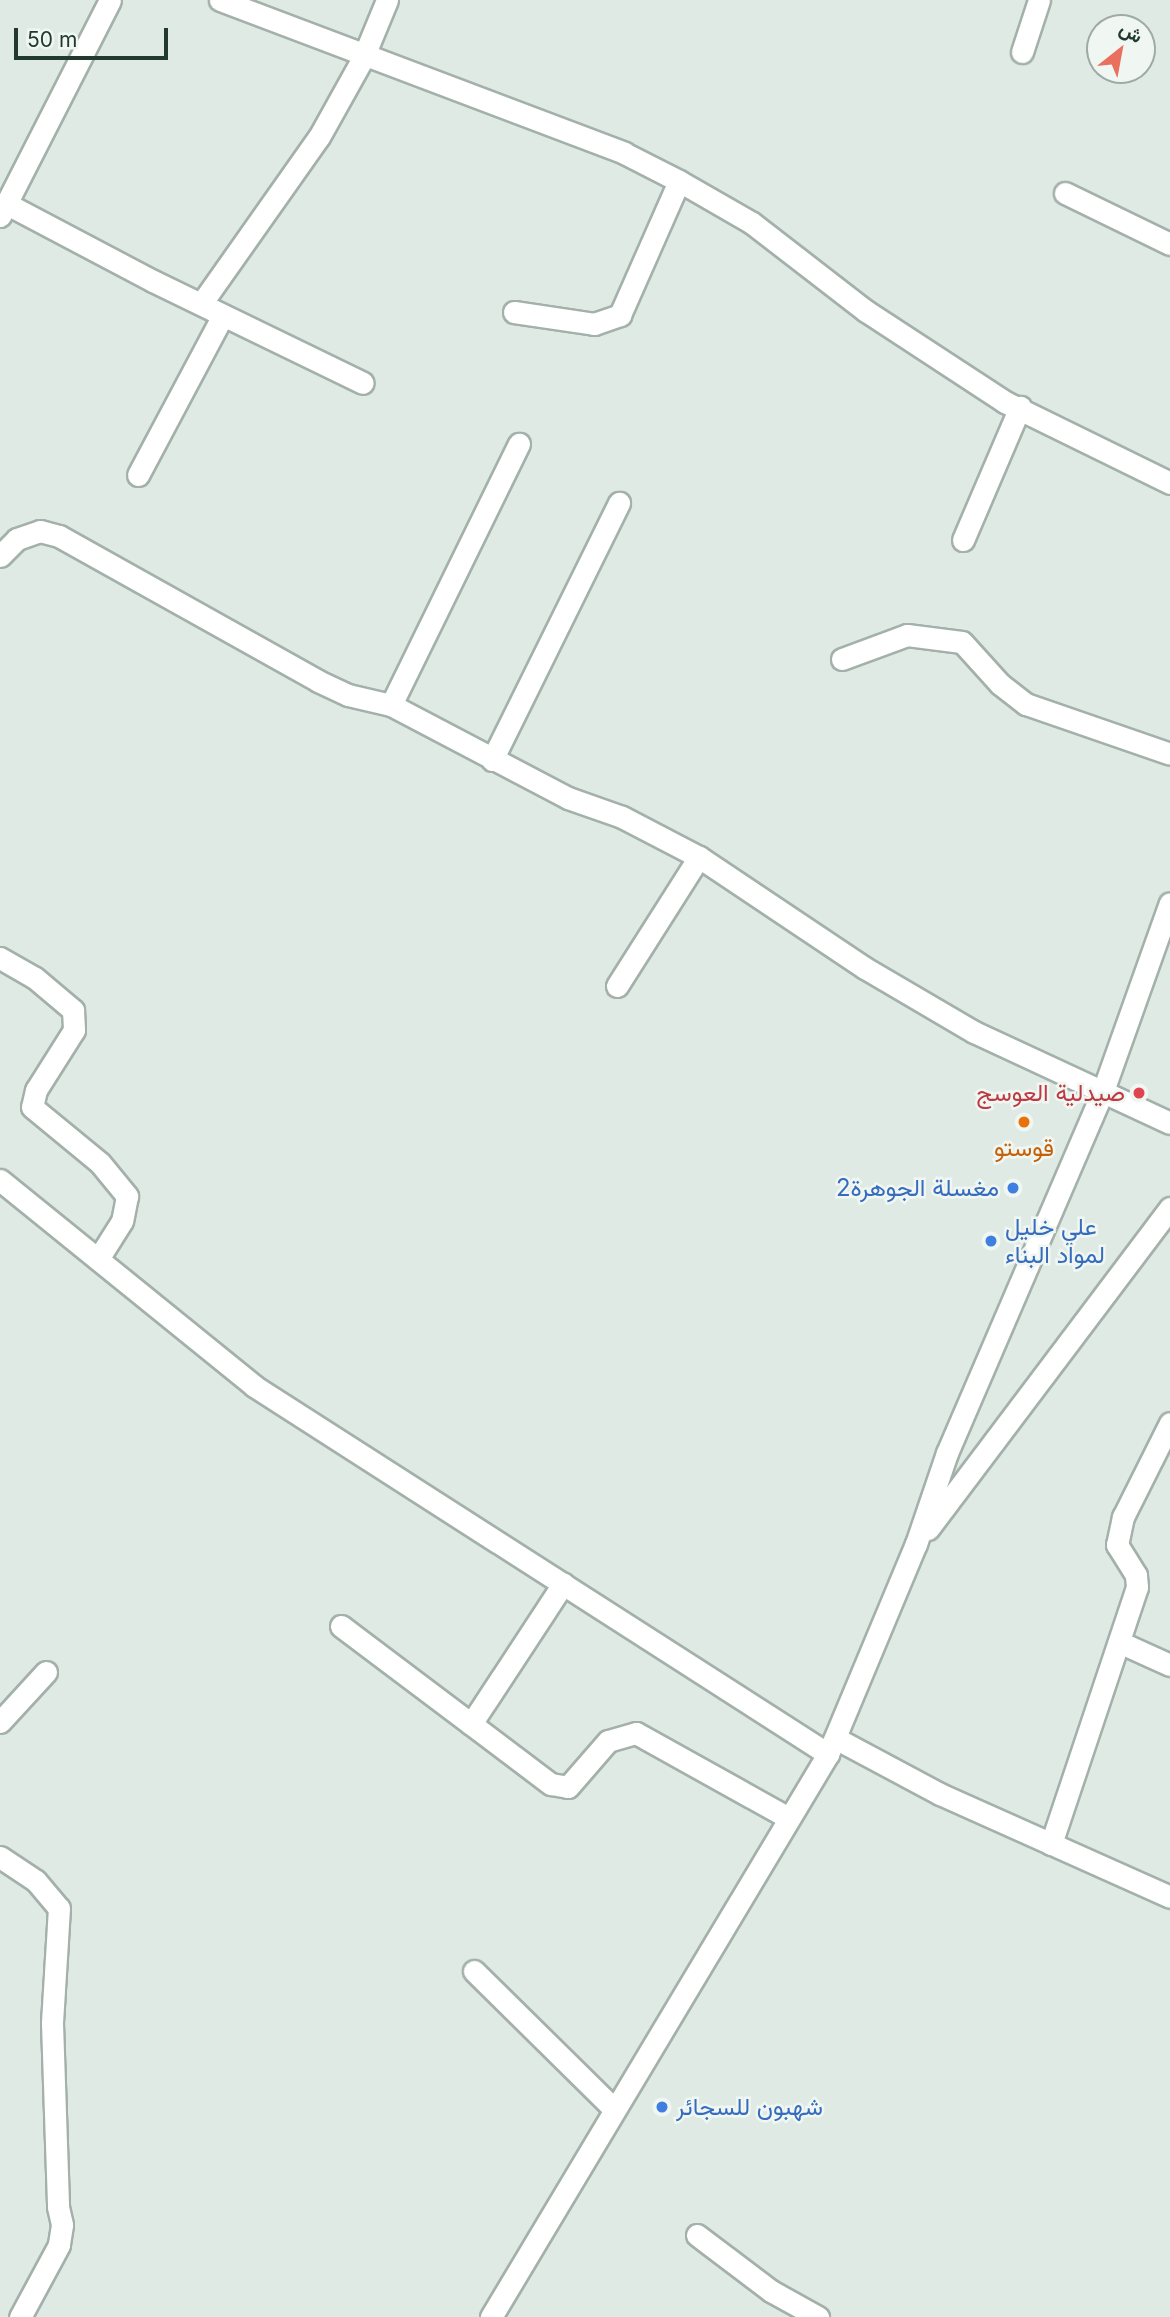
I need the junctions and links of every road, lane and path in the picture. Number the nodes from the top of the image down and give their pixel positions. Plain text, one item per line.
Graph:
1 (110, 0) edge
2 (220, 0) edge
3 (387, 0) edge
4 (1039, 0) edge
5 (1022, 52) dead end
6 (363, 58) junction
7 (679, 181) junction
8 (1065, 193) dead end
9 (4, 210) edge
10 (1170, 244) edge
11 (201, 304) junction
12 (514, 312) dead end
13 (223, 315) junction
14 (363, 383) dead end
15 (1020, 407) junction
16 (519, 444) dead end
17 (138, 475) dead end
18 (1170, 483) edge
19 (619, 503) dead end
20 (963, 540) dead end
21 (0, 556) edge
22 (842, 659) dead end
23 (391, 705) junction
24 (1170, 754) edge
25 (492, 760) junction
26 (699, 857) junction
27 (1170, 903) edge
28 (0, 958) edge
29 (617, 986) dead end
30 (1104, 1088) junction
31 (1170, 1123) edge
32 (0, 1180) edge
33 (1170, 1208) edge
34 (98, 1259) junction
35 (1170, 1423) edge
36 (916, 1544) junction
37 (564, 1584) junction
38 (341, 1626) dead end
39 (1119, 1642) junction
40 (1170, 1665) edge
41 (46, 1672) dead end
42 (0, 1722) edge
43 (471, 1724) junction
44 (832, 1746) junction
45 (789, 1818) junction
46 (1051, 1844) junction
47 (0, 1857) edge
48 (1170, 1897) edge
49 (474, 1971) dead end
50 (613, 2108) junction
51 (697, 2235) dead end
52 (20, 2317) edge
53 (491, 2317) edge
54 (818, 2317) edge

1 - 9 street
2 - 6 street
3 - 6 street
4 - 5 street
6 - 7 street
6 - 11 street
7 - 12 street
7 - 15 street
8 - 10 street
9 - 11 street
11 - 13 street
13 - 14 street
13 - 17 street
15 - 18 street
15 - 20 street
16 - 23 street
19 - 25 street
21 - 23 street
22 - 24 street
23 - 25 street
25 - 26 street
26 - 29 street
26 - 30 street
27 - 30 street
28 - 34 street
30 - 31 street
30 - 36 street
32 - 34 street
33 - 36 street
34 - 37 street
35 - 39 street
36 - 44 street
37 - 43 street
37 - 44 street
38 - 43 street
39 - 40 street
39 - 46 street
41 - 42 street
43 - 45 street
44 - 45 street
44 - 46 street
45 - 50 street
46 - 48 street
47 - 52 street
49 - 50 street
50 - 53 street
51 - 54 street

